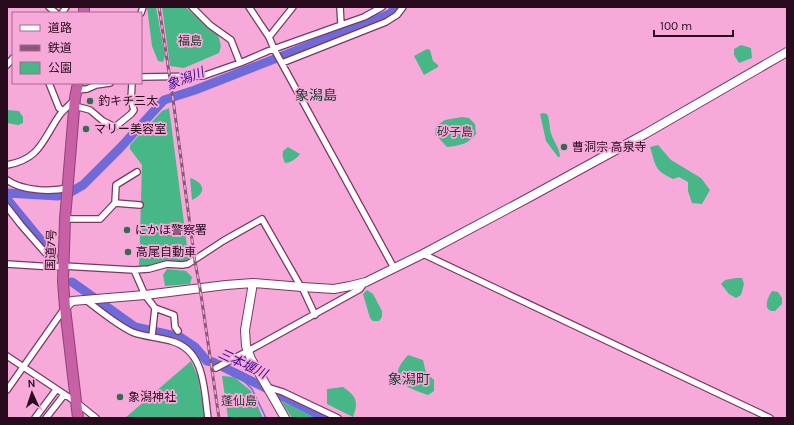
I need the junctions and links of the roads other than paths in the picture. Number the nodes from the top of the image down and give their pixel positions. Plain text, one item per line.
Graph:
1 (192, 7) edge
2 (249, 7) edge
3 (294, 7) edge
4 (340, 7) edge
5 (382, 7) edge
6 (403, 7) edge
7 (341, 25) junction
8 (269, 37) junction
9 (274, 49) junction
10 (787, 52) edge
11 (240, 63) junction
12 (282, 63) junction
13 (142, 77) edge
14 (49, 84) edge
15 (97, 84) edge
16 (132, 84) edge
17 (76, 94) edge
18 (63, 111) junction
19 (7, 165) edge
20 (137, 172) dead end
21 (7, 180) edge
22 (68, 188) junction
23 (115, 203) junction
24 (140, 204) dead end
25 (7, 206) edge
26 (65, 219) junction
27 (424, 254) junction
28 (7, 264) edge
29 (59, 267) junction
30 (394, 268) junction
31 (134, 270) junction
32 (253, 282) junction
33 (366, 282) junction
34 (301, 287) junction
35 (145, 295) junction
36 (86, 300) junction
37 (64, 308) junction
38 (155, 308) junction
39 (315, 315) junction
40 (178, 331) dead end
41 (152, 336) junction
42 (247, 352) junction
43 (7, 356) edge
44 (23, 368) junction
45 (216, 368) dead end
46 (266, 387) junction
47 (7, 390) edge
48 (56, 390) junction
49 (64, 395) junction
50 (76, 402) junction
51 (35, 418) edge
52 (46, 418) edge
53 (78, 418) edge
54 (96, 418) edge
55 (208, 418) edge
56 (285, 418) edge
57 (338, 418) edge
58 (770, 418) edge

1 - 11 street
2 - 8 street
3 - 8 street
4 - 7 street
5 - 7 street
6 - 12 street
7 - 9 street
8 - 9 street
9 - 11 street
9 - 12 street
10 - 27 street
11 - 13 street
12 - 30 street
14 - 18 street
15 - 17 street
16 - 17 street
17 - 18 street
17 - 22 highway, 国道7号
18 - 19 street
20 - 23 street
21 - 22 street
22 - 26 highway, 国道7号
23 - 24 street
23 - 26 street
25 - 29 street
26 - 29 highway, 国道7号
27 - 30 street
27 - 58 street
28 - 29 street
29 - 31 street
29 - 37 highway, 国道7号
30 - 33 street
31 - 34 street
31 - 35 street
32 - 34 street
32 - 35 street
32 - 42 street
33 - 34 street
33 - 39 street
34 - 39 street
35 - 36 street
35 - 38 street
36 - 37 street
36 - 41 street
37 - 44 street
37 - 50 highway, 国道7号
38 - 40 street
38 - 41 street
39 - 42 street
41 - 55 street
42 - 45 street
42 - 46 street
43 - 44 street
44 - 47 street
44 - 48 street
46 - 56 street
46 - 57 street
48 - 49 street
48 - 51 street
49 - 50 street
49 - 52 street
50 - 53 highway, 国道7号
50 - 54 street

